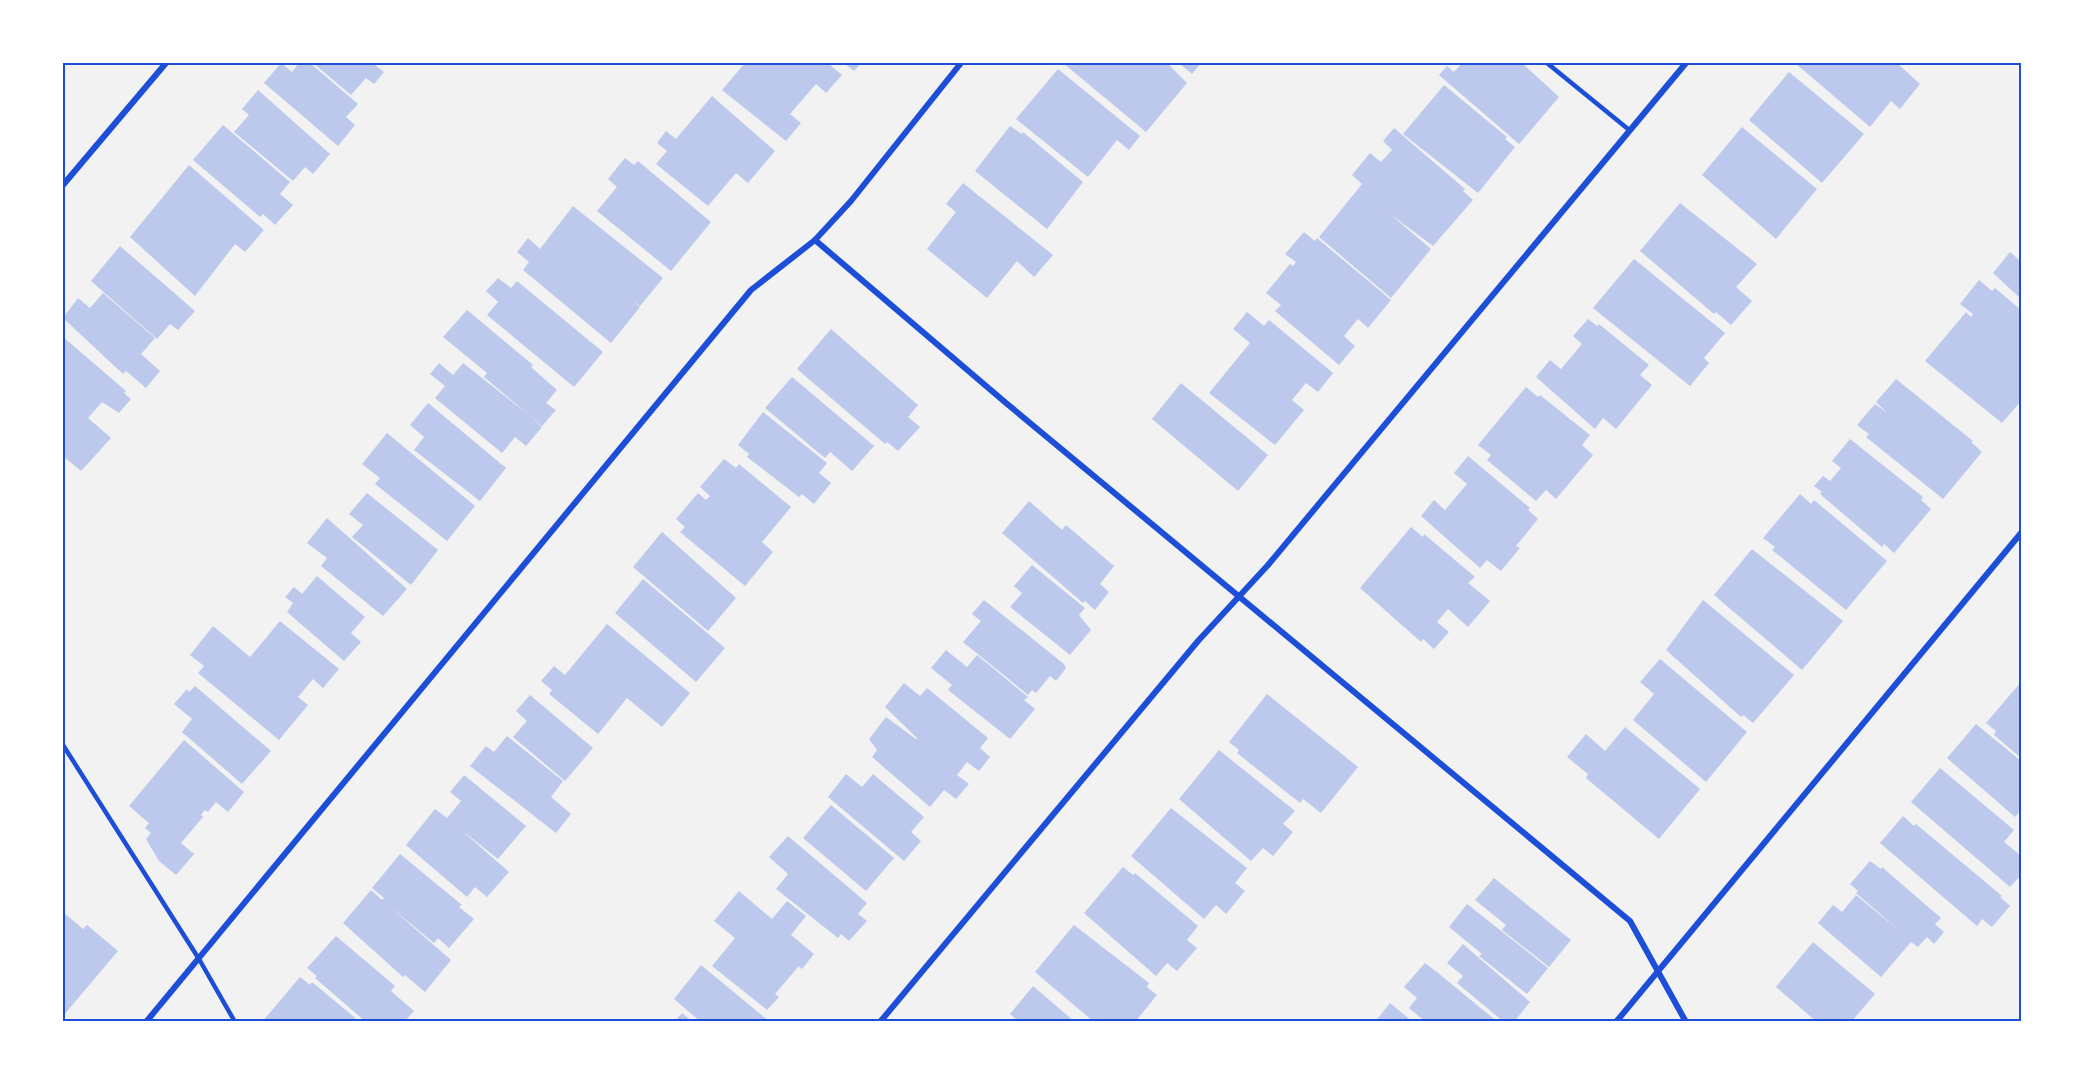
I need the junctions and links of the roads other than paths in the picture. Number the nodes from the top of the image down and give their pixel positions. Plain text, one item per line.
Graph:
1 (166, 63) edge
2 (961, 63) edge
3 (1547, 63) edge
4 (1686, 63) edge
5 (1629, 129) junction
6 (63, 185) edge
7 (815, 240) junction
8 (2021, 533) edge
9 (1239, 597) junction
10 (63, 745) edge
11 (199, 959) junction
12 (1658, 970) junction
13 (146, 1022) edge
14 (235, 1022) edge
15 (880, 1022) edge
16 (1616, 1022) edge
17 (1686, 1022) edge

1 - 6 street
2 - 7 street
3 - 5 lane
4 - 5 street
5 - 9 street
7 - 9 street
7 - 11 street
8 - 12 street
9 - 12 street
9 - 15 street
10 - 11 lane
11 - 13 street
11 - 14 lane
12 - 16 street
12 - 17 street

